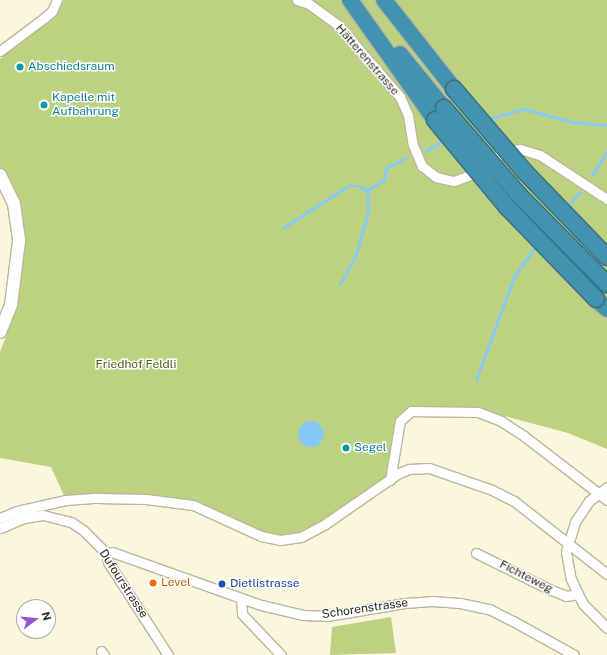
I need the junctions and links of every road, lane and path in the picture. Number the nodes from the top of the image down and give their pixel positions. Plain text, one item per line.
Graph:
1 (57, 0) edge
2 (297, 0) edge
3 (350, 0) edge
4 (359, 0) edge
5 (384, 0) edge
6 (0, 51) edge
7 (439, 114) junction
8 (0, 175) edge
9 (607, 199) edge
10 (607, 257) edge
11 (607, 284) edge
12 (607, 309) edge
13 (0, 332) edge
14 (390, 480) junction
15 (607, 487) edge
16 (599, 493) junction
17 (607, 500) edge
18 (0, 518) edge
19 (0, 528) edge
20 (568, 543) junction
21 (476, 552) dead end
22 (106, 553) junction
23 (607, 574) edge
24 (578, 594) junction
25 (241, 598) junction
26 (607, 628) edge
27 (168, 655) edge
28 (281, 655) edge
29 (574, 655) edge

1 - 6 street
2 - 9 street, Hätterenstrasse
3 - 7 highway
4 - 7 highway
5 - 10 highway, bridge
7 - 11 highway, bridge
7 - 12 highway, bridge
8 - 13 street
14 - 16 street
14 - 18 street
14 - 20 street
15 - 16 street
16 - 17 street
16 - 20 street
19 - 22 street, Dufourstrasse
20 - 23 street
20 - 24 street
21 - 24 street, Fichteweg
22 - 25 street, Schorenstrasse
22 - 27 street, Dufourstrasse
24 - 26 street
25 - 28 street
25 - 29 street, Schorenstrasse

